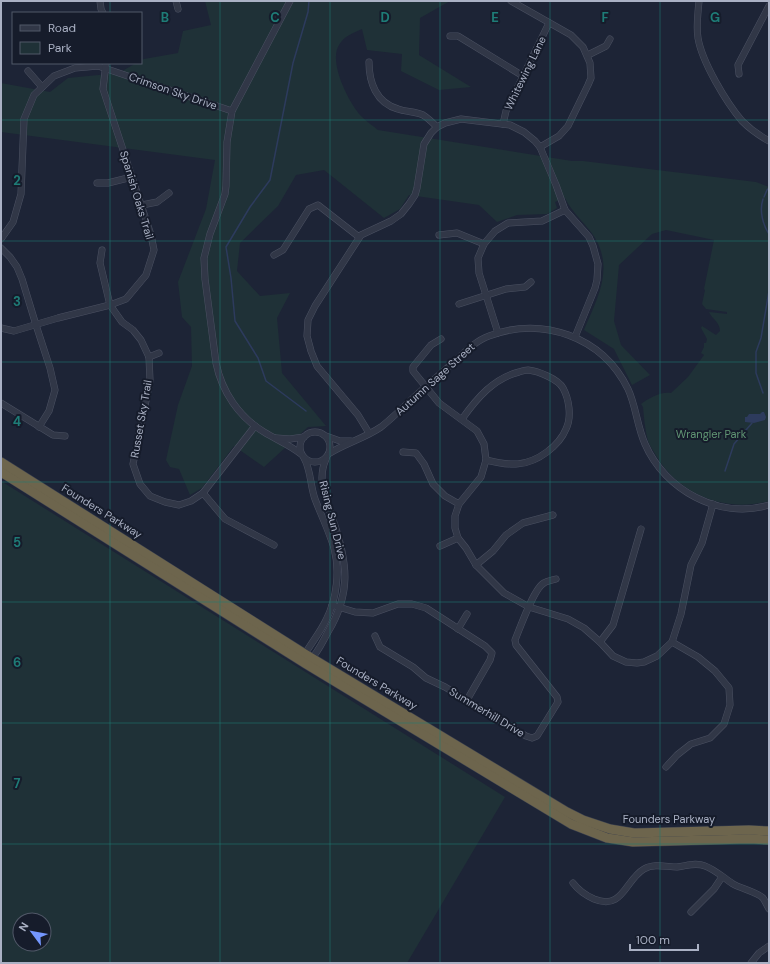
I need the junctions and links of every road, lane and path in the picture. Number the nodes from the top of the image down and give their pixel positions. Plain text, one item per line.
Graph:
1 (100, 1) edge
2 (176, 1) edge
3 (290, 1) edge
4 (511, 1) edge
5 (699, 1) edge
6 (769, 6) edge
7 (178, 9) dead end
8 (103, 12) edge
9 (549, 23) junction
10 (450, 36) dead end
11 (610, 39) dead end
12 (588, 55) junction
13 (369, 62) dead end
14 (106, 66) edge
15 (28, 71) dead end
16 (739, 74) dead end
17 (522, 76) junction
18 (42, 87) junction
19 (232, 111) junction
20 (504, 124) junction
21 (437, 128) junction
22 (769, 142) edge
23 (540, 148) junction
24 (132, 177) junction
25 (97, 183) dead end
26 (169, 193) dead end
27 (142, 205) junction
28 (565, 210) junction
29 (439, 235) dead end
30 (360, 237) junction
31 (1, 238) edge
32 (484, 244) junction
33 (1, 248) edge
34 (102, 250) dead end
35 (274, 255) dead end
36 (531, 282) dead end
37 (485, 295) junction
38 (459, 304) dead end
39 (110, 305) junction
40 (36, 325) junction
41 (1, 328) edge
42 (498, 333) junction
43 (575, 337) junction
44 (441, 339) dead end
45 (159, 352) dead end
46 (149, 356) junction
47 (426, 387) junction
48 (1, 403) edge
49 (462, 419) junction
50 (255, 426) junction
51 (39, 427) junction
52 (369, 433) junction
53 (65, 436) dead end
54 (326, 436) junction
55 (304, 437) junction
56 (274, 438) junction
57 (352, 441) junction
58 (403, 452) dead end
59 (303, 456) junction
60 (328, 456) junction
61 (486, 460) junction
62 (1, 462) edge
63 (1, 472) edge
64 (203, 494) junction
65 (458, 504) junction
66 (713, 504) junction
67 (769, 505) edge
68 (553, 515) dead end
69 (641, 529) dead end
70 (458, 538) junction
71 (274, 545) dead end
72 (440, 546) dead end
73 (476, 565) junction
74 (556, 578) dead end
75 (332, 605) junction
76 (529, 607) junction
77 (340, 608) junction
78 (467, 614) dead end
79 (458, 629) junction
80 (375, 636) dead end
81 (600, 642) junction
82 (672, 642) junction
83 (308, 659) junction
84 (467, 700) junction
85 (666, 767) dead end
86 (769, 831) edge
87 (769, 840) edge
88 (722, 877) junction
89 (573, 883) dead end
90 (769, 909) edge
91 (691, 912) dead end
92 (769, 946) edge
93 (751, 963) edge

1 - 8 street
2 - 7 street
3 - 19 street
4 - 9 street
5 - 22 street
6 - 16 street
9 - 12 street
9 - 17 street, Whitewing Lane
10 - 17 street
11 - 12 street
12 - 23 street
13 - 21 street
14 - 18 street, Crimson Sky Drive
14 - 19 street, Crimson Sky Drive
14 - 24 street, Spanish Oaks Trail
15 - 18 street
17 - 20 street, Whitewing Lane
18 - 31 street, Crimson Sky Drive
19 - 50 street
20 - 21 street
20 - 23 street
21 - 30 street
23 - 28 street
24 - 25 street
24 - 27 street, Spanish Oaks Trail
26 - 27 street
27 - 39 street, Spanish Oaks Trail
28 - 32 street
28 - 43 street
29 - 32 street
30 - 35 street
30 - 52 street
32 - 37 street
33 - 40 street
34 - 39 street
36 - 37 street
37 - 38 street
37 - 42 street
39 - 40 street, Spanish Oaks Trail
39 - 46 street, Russet Sky Trail
40 - 41 street, Spanish Oaks Trail
40 - 51 street
42 - 43 street, Autumn Sage Street
42 - 47 street, Autumn Sage Street
43 - 66 street, Autumn Sage Street
44 - 47 street
45 - 46 street
46 - 64 street, Russet Sky Trail
47 - 49 street
47 - 52 street, Autumn Sage Street
48 - 51 street
49 - 61 street
49 - 61 street
50 - 56 street
50 - 64 street, Russet Sky Trail
51 - 53 street
52 - 57 street, Autumn Sage Street
54 - 55 street
54 - 57 street
54 - 60 street
55 - 56 street
55 - 59 street
56 - 59 street
57 - 60 street, Autumn Sage Street
58 - 65 street
59 - 60 street
59 - 75 street, Rising Sun Drive
60 - 77 street, Rising Sun Drive
61 - 65 street
62 - 83 highway, Founders Parkway
63 - 83 highway, Founders Parkway
64 - 71 street
65 - 70 street
66 - 67 street, Autumn Sage Street
66 - 82 street
68 - 73 street
69 - 81 street
70 - 72 street
70 - 73 street
73 - 76 street
74 - 76 street
75 - 77 street
75 - 83 street, Rising Sun Drive
76 - 81 street
76 - 84 street, Summerhill Drive
77 - 79 street
77 - 83 street, Rising Sun Drive
78 - 79 street
79 - 84 street
80 - 84 street, Summerhill Drive
81 - 82 street
82 - 85 street
83 - 86 highway, Founders Parkway
83 - 87 highway, Founders Parkway
88 - 89 street
88 - 90 street
88 - 91 street
92 - 93 street

